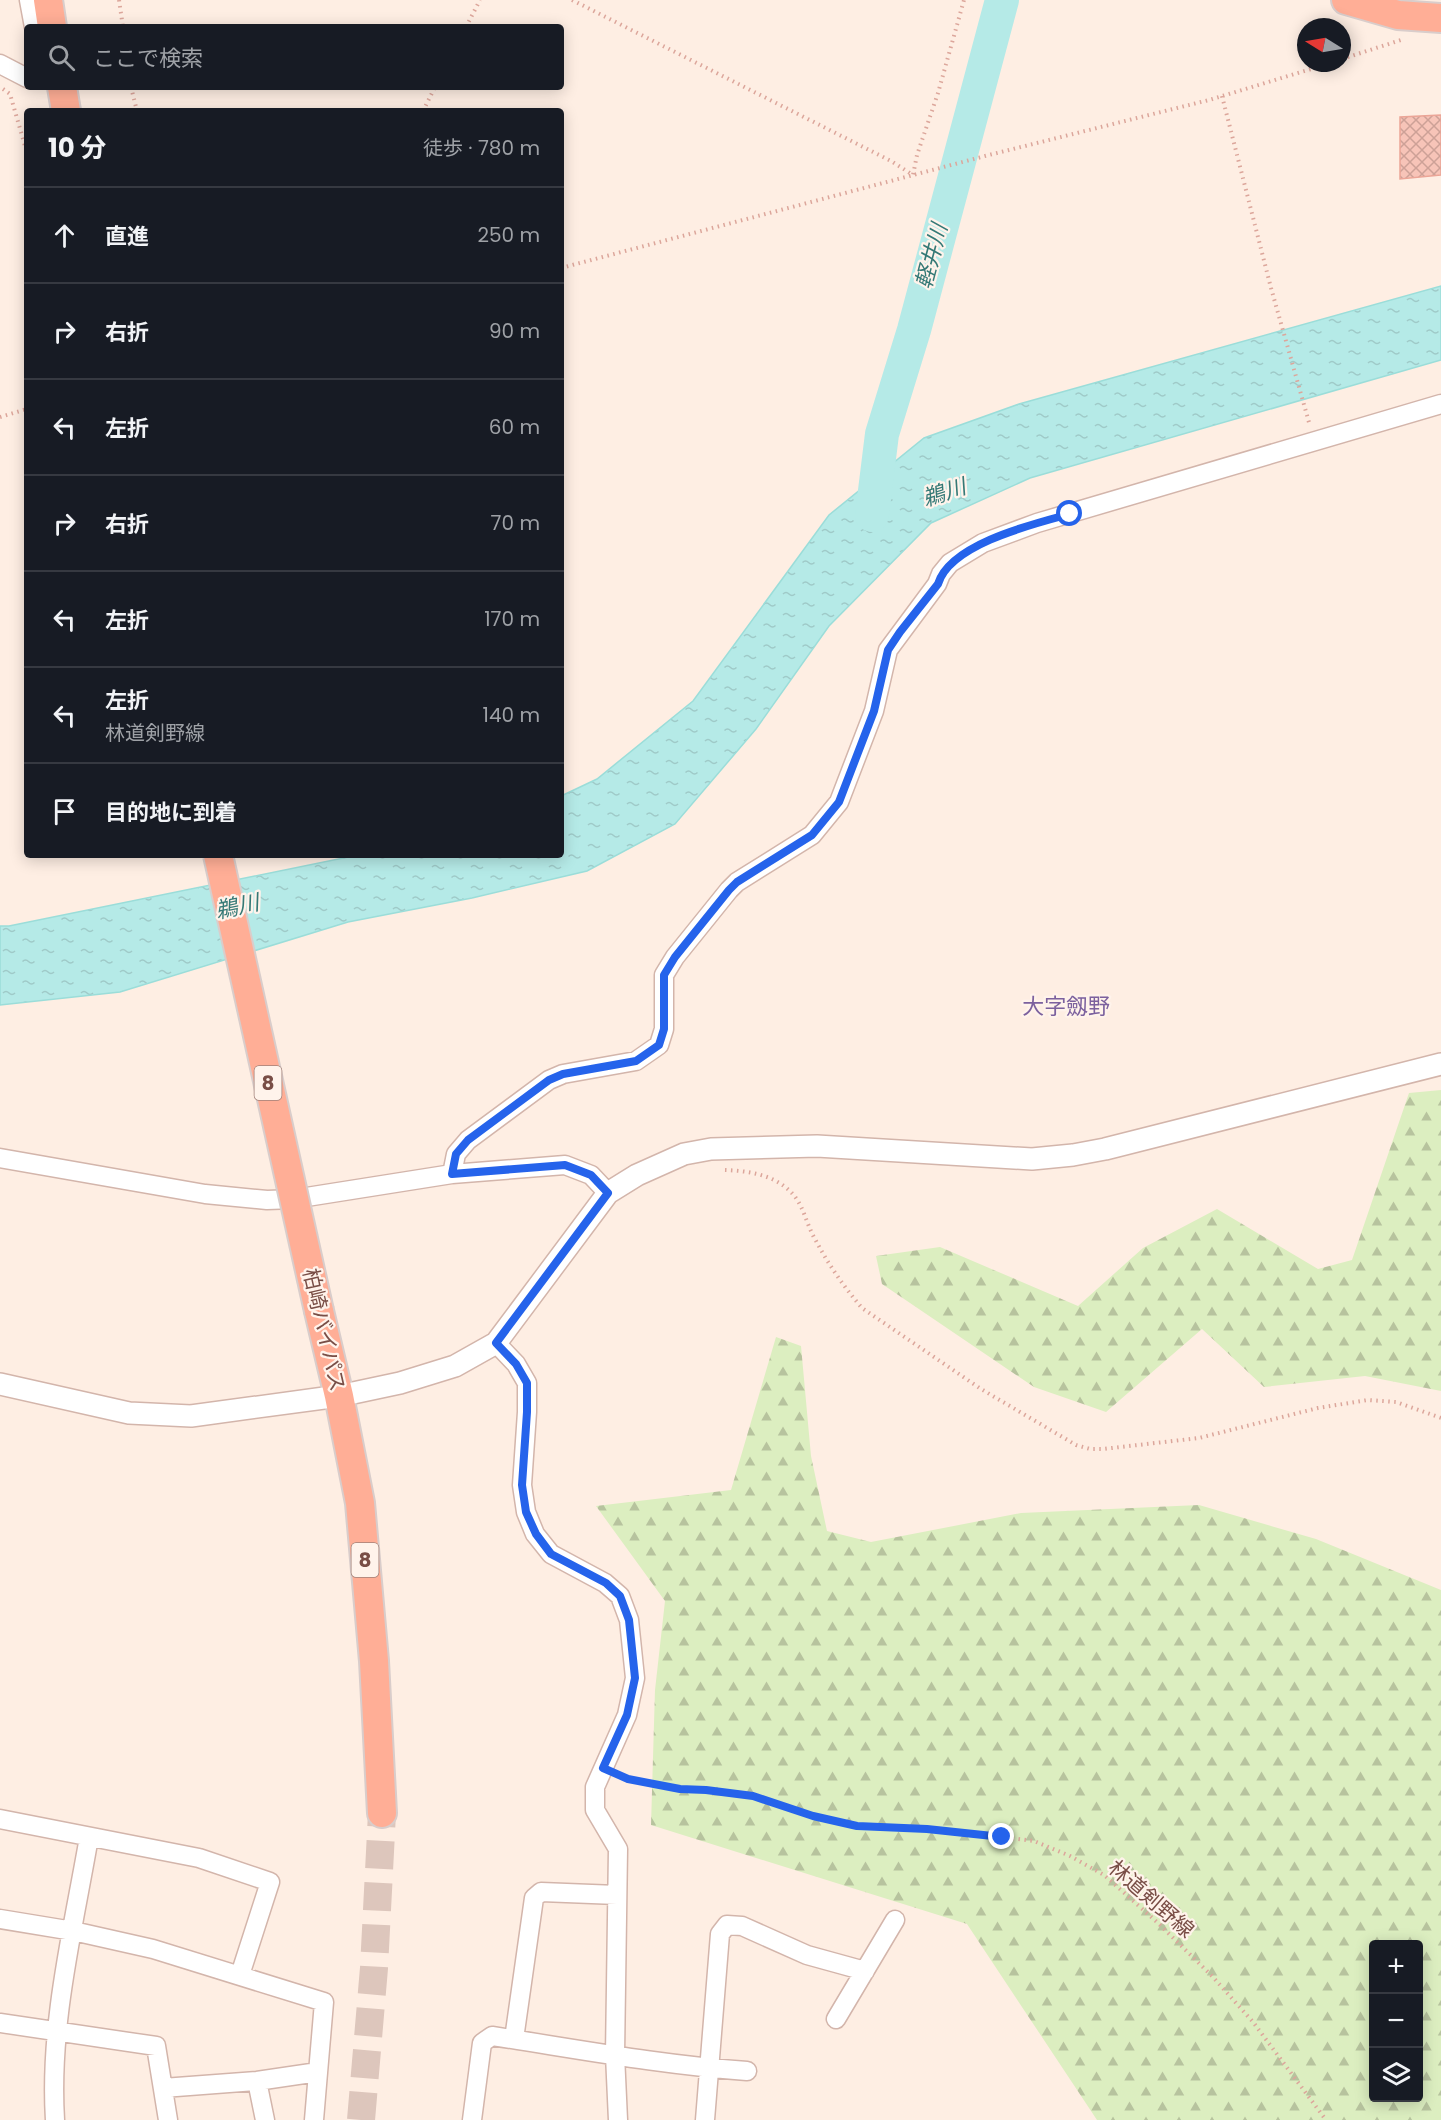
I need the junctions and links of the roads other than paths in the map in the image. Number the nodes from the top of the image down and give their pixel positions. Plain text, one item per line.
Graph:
1 (29, 0) edge
2 (48, 0) edge
3 (1346, 0) edge
4 (1433, 18) edge
5 (33, 24) edge
6 (52, 24) edge
7 (0, 64) edge
8 (24, 76) edge
9 (62, 90) edge
10 (66, 108) edge
11 (1441, 404) edge
12 (219, 858) edge
13 (1441, 1064) edge
14 (0, 1158) edge
15 (452, 1174) junction
16 (608, 1193) junction
17 (496, 1343) junction
18 (0, 1384) edge
19 (339, 1396) junction
20 (382, 1813) tunnel mouth
21 (0, 1819) edge
22 (88, 1837) junction
23 (617, 1895) junction
24 (0, 1919) edge
25 (895, 1920) dead end
26 (73, 1931) junction
27 (865, 1971) junction
28 (240, 1975) junction
29 (836, 2019) dead end
30 (0, 2023) edge
31 (56, 2031) junction
32 (514, 2039) junction
33 (615, 2055) junction
34 (709, 2068) junction
35 (747, 2071) dead end
36 (318, 2072) junction
37 (257, 2081) junction
38 (163, 2088) junction
39 (55, 2120) edge
40 (168, 2120) edge
41 (264, 2120) edge
42 (314, 2120) edge
43 (472, 2120) edge
44 (618, 2120) edge
45 (705, 2120) edge

1 - 5 street
2 - 6 highway
3 - 4 highway
7 - 8 street
9 - 10 highway
11 - 15 street
12 - 19 highway, 柏崎バイパス / 8, bridge
13 - 16 street
14 - 15 street
15 - 16 street
16 - 17 street
17 - 19 street
17 - 23 street
18 - 19 street
19 - 20 highway, 柏崎バイパス / 8
21 - 22 street
22 - 26 street
22 - 28 street
23 - 32 street
23 - 33 street
24 - 26 street
25 - 27 street
26 - 28 street
26 - 31 street
27 - 29 street
27 - 34 street
28 - 36 street
30 - 31 street
31 - 38 street
31 - 39 street
32 - 33 street
32 - 43 street
33 - 34 street
33 - 44 street
34 - 35 street
34 - 45 street
36 - 37 street
36 - 42 street
37 - 38 street
37 - 41 street
38 - 40 street

